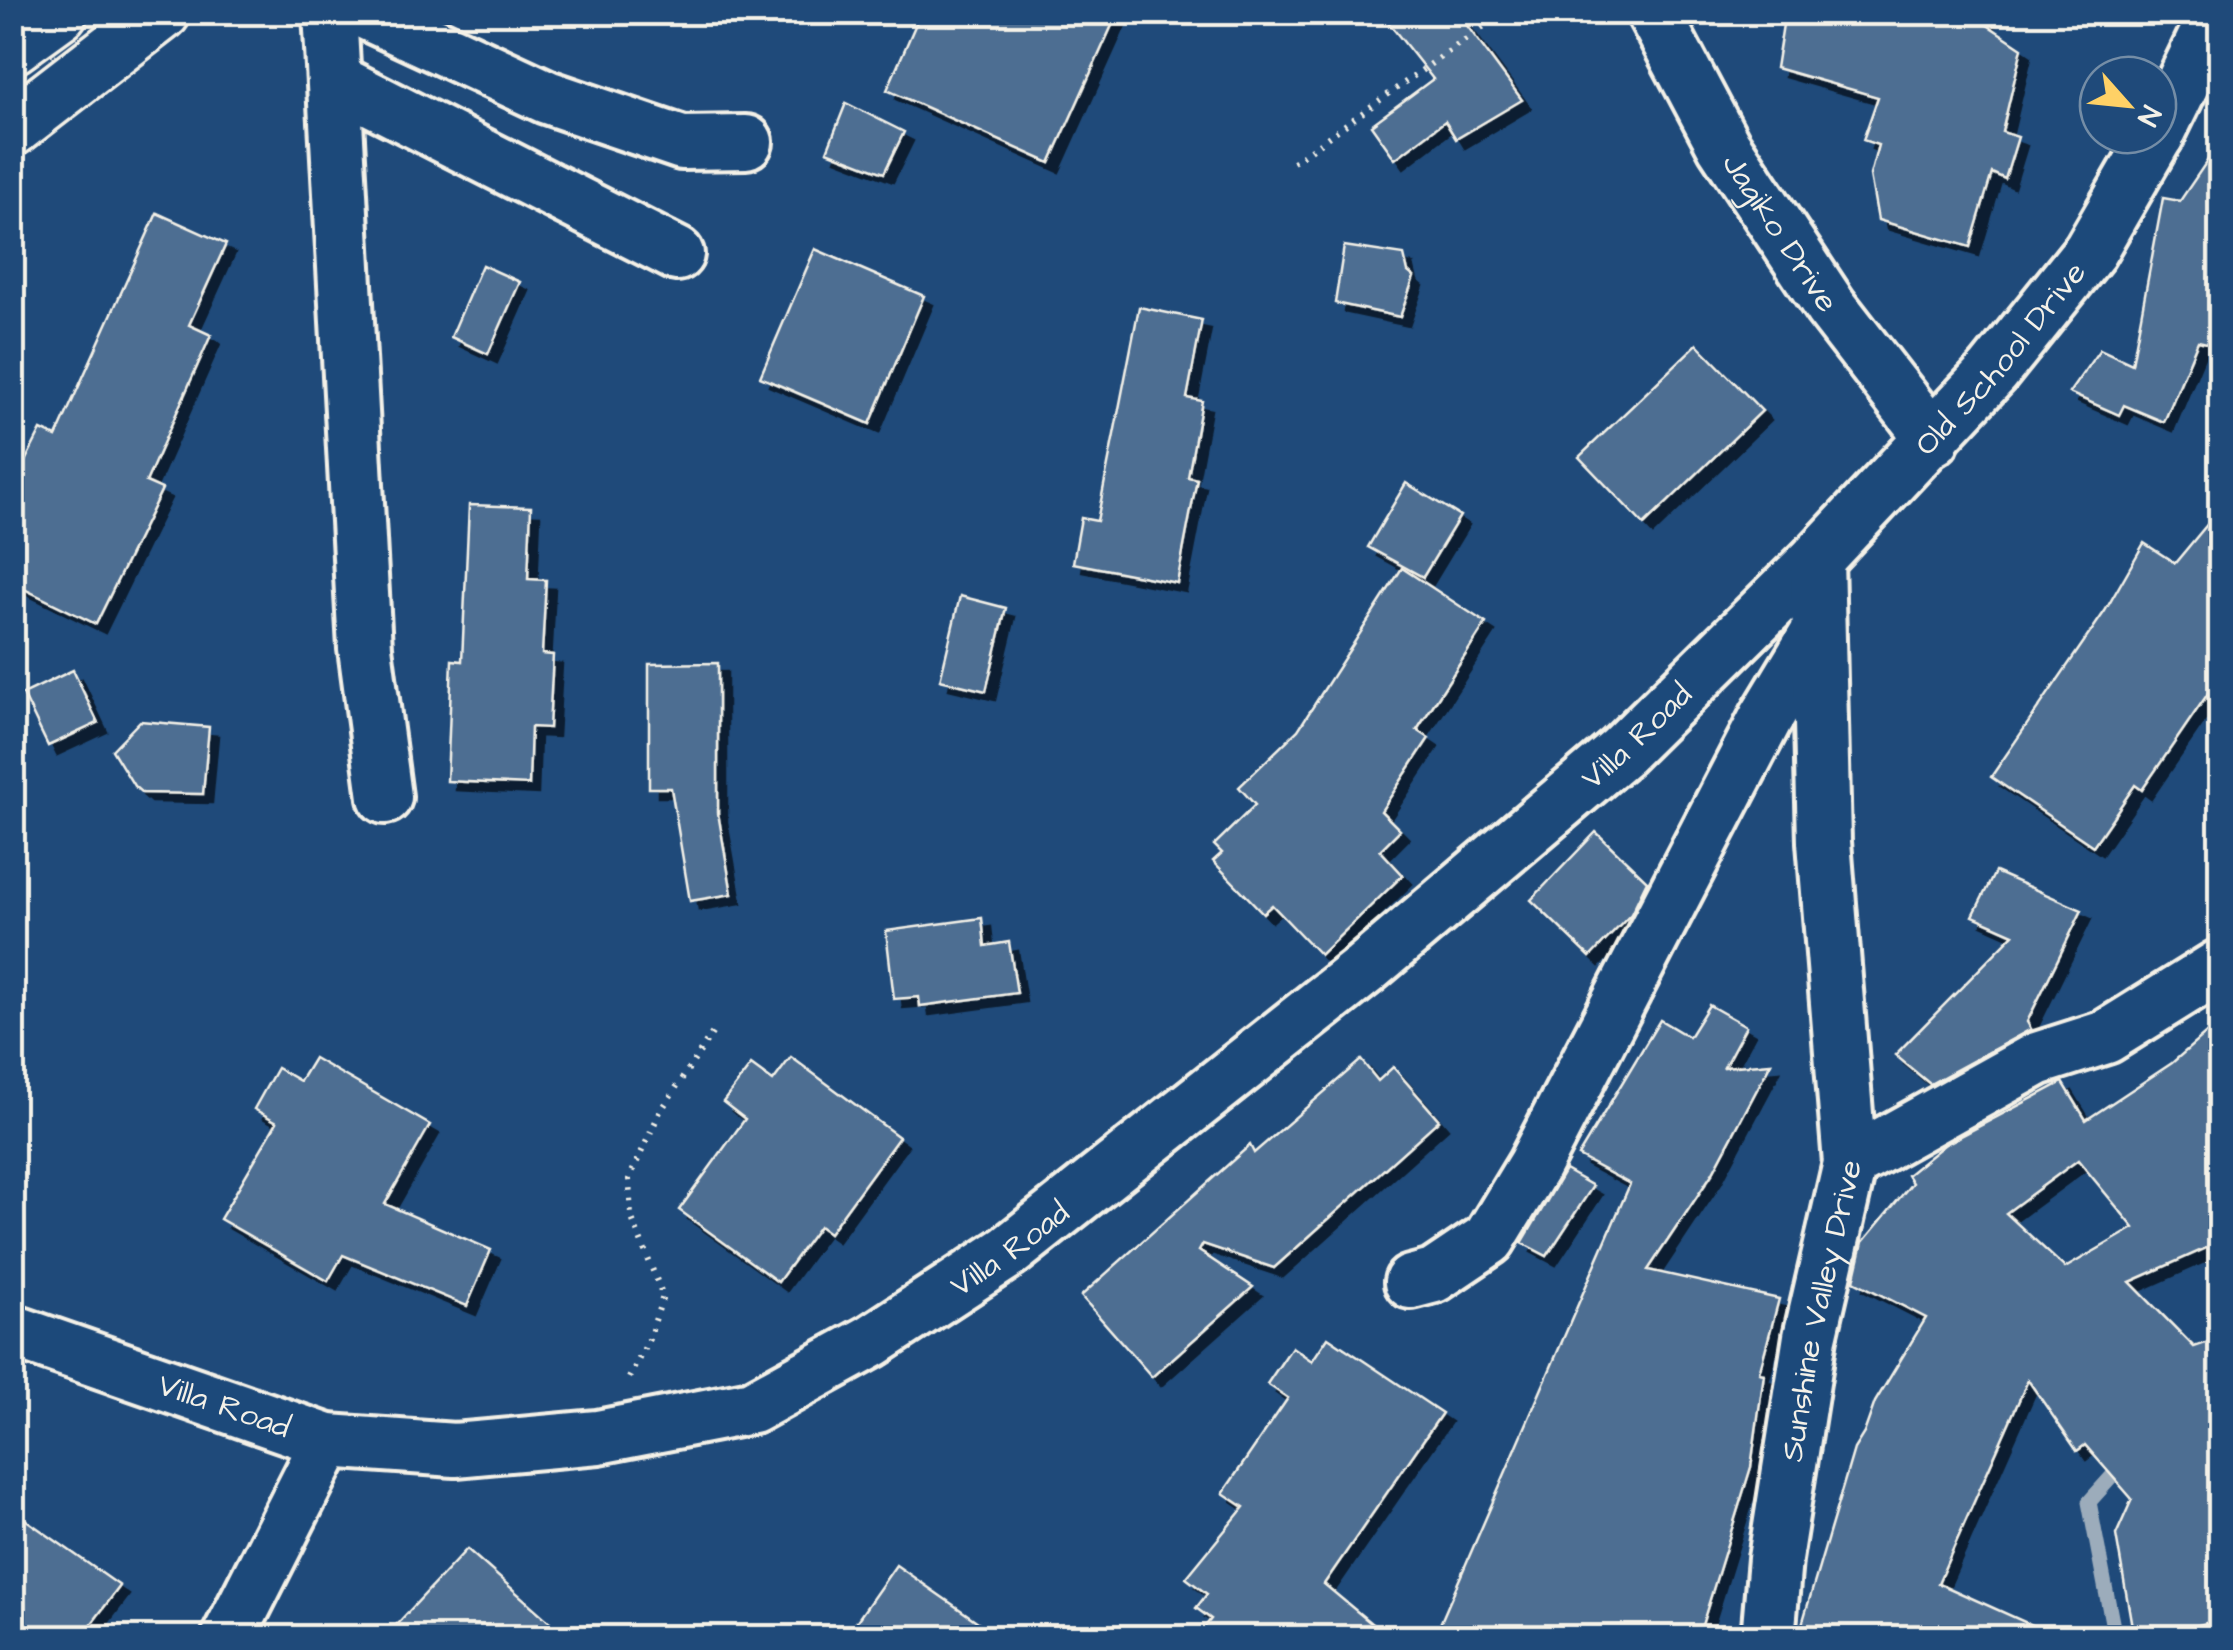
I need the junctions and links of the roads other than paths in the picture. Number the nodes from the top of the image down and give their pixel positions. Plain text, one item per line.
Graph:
1 (58, 12) edge
2 (162, 12) edge
3 (330, 12) edge
4 (364, 12) edge
5 (1653, 12) edge
6 (2218, 12) edge
7 (12, 46) edge
8 (334, 80) junction
9 (2178, 93) edge
10 (12, 128) edge
11 (746, 142) dead end
12 (2146, 155) edge
13 (677, 254) dead end
14 (1933, 439) junction
15 (1817, 560) junction
16 (1818, 632) junction
17 (385, 796) dead end
18 (2220, 966) edge
19 (1850, 1163) junction
20 (1411, 1282) dead end
21 (12, 1331) edge
22 (328, 1440) junction
23 (228, 1638) edge
24 (1768, 1638) edge

1 - 7 main road
2 - 10 main road
3 - 8 street
4 - 11 street
5 - 14 street, Jagiko Drive
6 - 9 street, Old School Drive
8 - 13 street
8 - 17 street
12 - 14 street, Old School Drive
14 - 15 street, Old School Drive
15 - 16 street
15 - 22 street, Villa Road
16 - 19 street
16 - 20 street
18 - 19 street, Sunshine Valley Drive
19 - 24 street, Sunshine Valley Drive
21 - 22 street, Villa Road
22 - 23 street

